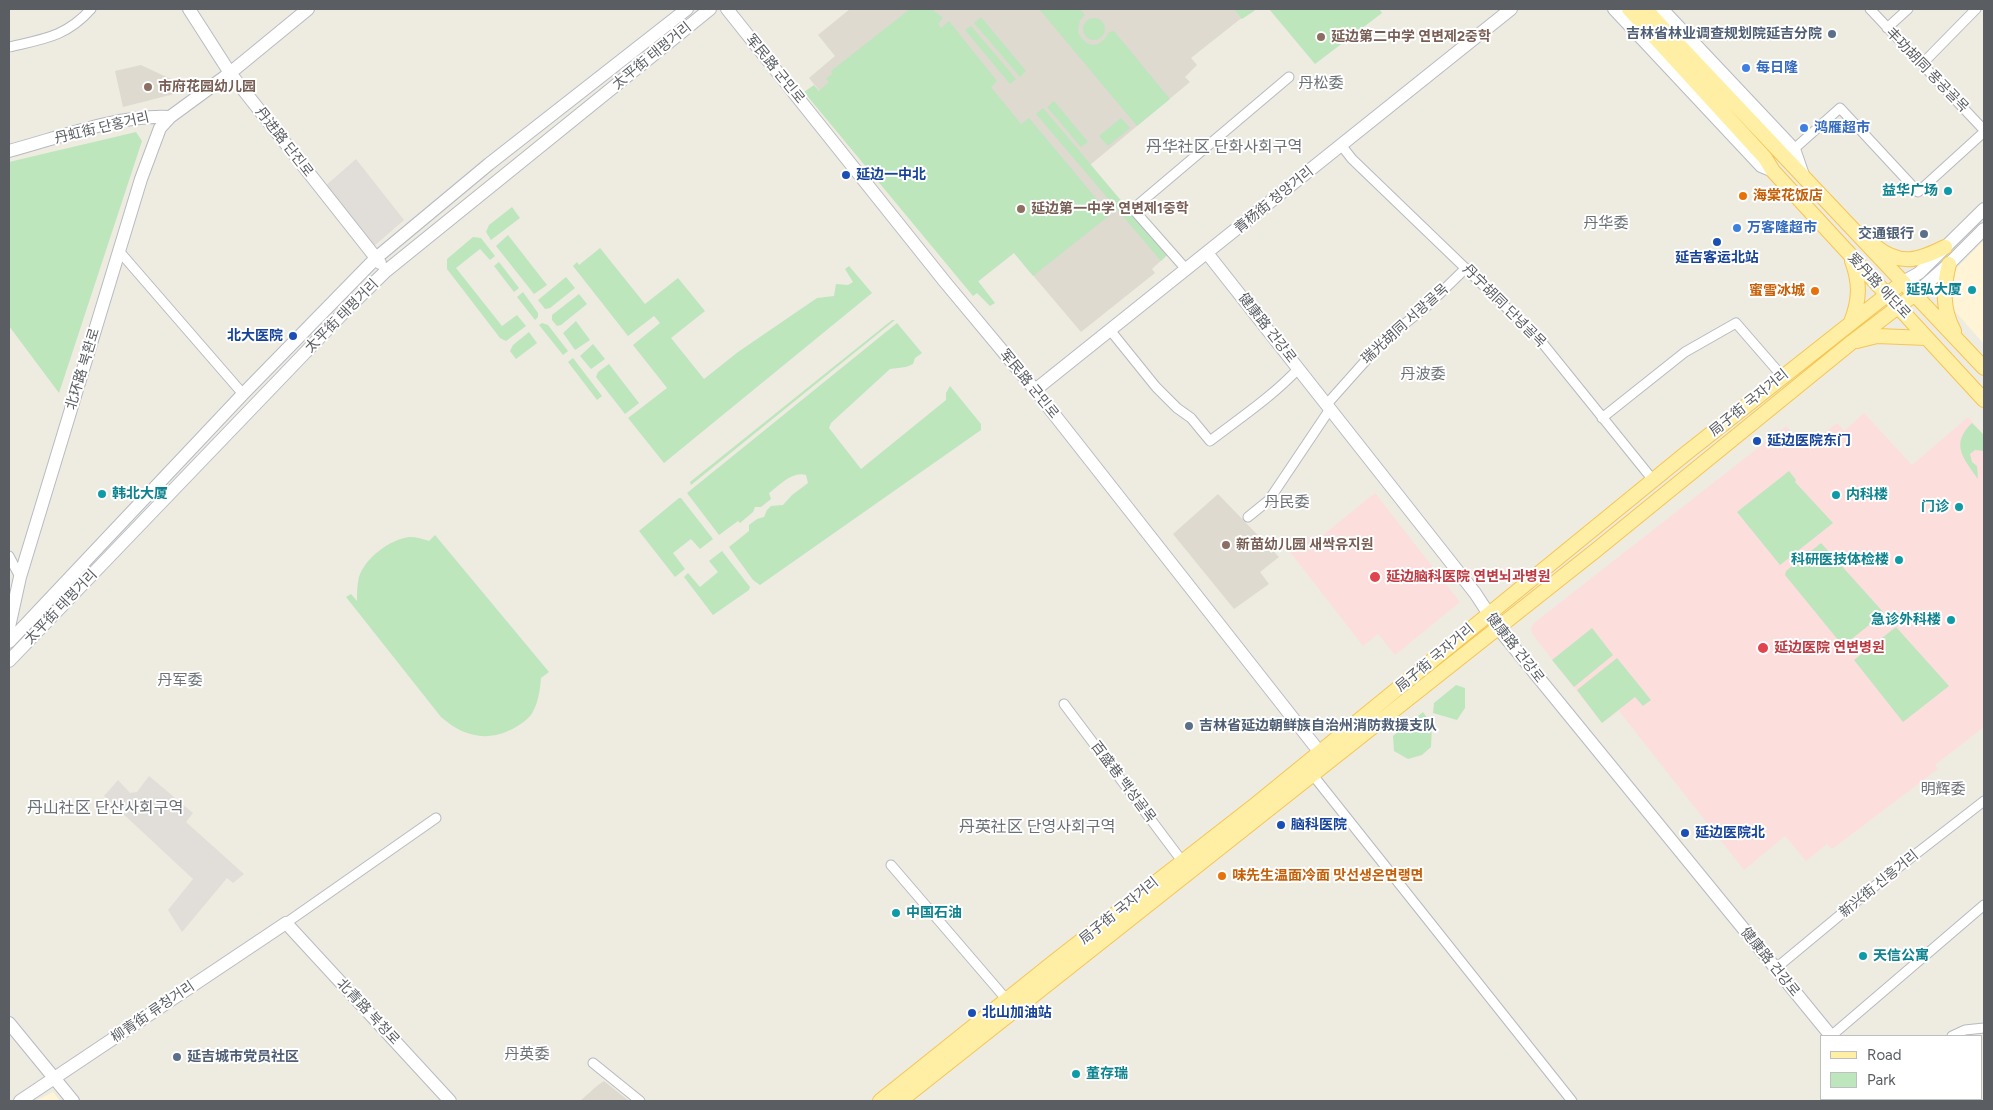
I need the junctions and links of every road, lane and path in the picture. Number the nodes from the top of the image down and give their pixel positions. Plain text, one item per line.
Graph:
1 (91, 9) edge
2 (189, 9) edge
3 (308, 9) edge
4 (687, 9) edge
5 (710, 9) edge
6 (727, 9) edge
7 (1511, 9) edge
8 (1614, 9) edge
9 (1629, 9) edge
10 (1645, 9) edge
11 (1662, 9) edge
12 (1870, 9) edge
13 (1908, 9) edge
14 (1976, 9) edge
15 (1887, 28) junction
16 (9, 47) edge
17 (1922, 64) junction
18 (230, 74) junction
19 (1289, 77) dead end
20 (170, 117) junction
21 (1983, 126) edge
22 (1340, 145) junction
23 (1794, 149) junction
24 (9, 151) edge
25 (1773, 172) junction
26 (1803, 175) junction
27 (1835, 209) junction
28 (1984, 209) edge
29 (1845, 221) junction
30 (1820, 222) junction
31 (1984, 229) edge
32 (1945, 247) junction
33 (119, 251) junction
34 (1207, 253) junction
35 (1848, 253) junction
36 (376, 258) junction
37 (1949, 264) junction
38 (1185, 268) junction
39 (1466, 268) junction
40 (386, 271) junction
41 (1903, 282) junction
42 (1886, 294) junction
43 (1914, 294) junction
44 (1899, 307) junction
45 (1850, 322) junction
46 (1110, 330) junction
47 (1927, 338) junction
48 (1852, 342) junction
49 (1962, 344) junction
50 (1299, 368) junction
51 (1984, 368) edge
52 (1782, 376) junction
53 (1036, 390) junction
54 (243, 394) junction
55 (1984, 400) edge
56 (1328, 406) junction
57 (1602, 418) junction
58 (1653, 480) junction
59 (1248, 517) dead end
60 (9, 556) edge
61 (20, 576) junction
62 (1487, 614) junction
63 (9, 627) edge
64 (1498, 628) junction
65 (9, 642) edge
66 (9, 661) edge
67 (1064, 704) dead end
68 (1324, 758) junction
69 (1312, 774) junction
70 (1984, 802) edge
71 (436, 818) dead end
72 (1182, 861) junction
73 (891, 866) dead end
74 (1984, 906) edge
75 (286, 923) junction
76 (1775, 969) junction
77 (1007, 1000) junction
78 (9, 1023) edge
79 (1984, 1028) edge
80 (1830, 1035) edge
81 (1832, 1035) edge
82 (1954, 1035) edge
83 (593, 1063) dead end
84 (54, 1078) junction
85 (20, 1101) edge
86 (73, 1101) edge
87 (450, 1101) edge
88 (640, 1101) edge
89 (880, 1101) edge
90 (900, 1101) edge
91 (1572, 1101) edge

1 - 16 street
2 - 18 street, 丹进路 단진로
3 - 18 street, 丹虹街 단홍거리
4 - 36 street, 太平街 태평거리
5 - 40 street, 太平街 태평거리
6 - 53 street, 军民路 군민로
7 - 22 street, 青杨街 청양거리
8 - 25 street, 爱丹路 애단로
9 - 25 main road, 爱丹路 애단로
10 - 26 main road, 爱丹路 애단로
11 - 23 street, 爱丹路 애단로
12 - 15 street, 丰功胡同 풍공골목
13 - 15 street
14 - 17 street
15 - 17 street, 丰功胡同 풍공골목
17 - 21 street, 丰功胡同 풍공골목
18 - 20 street, 丹虹街 단홍거리
18 - 36 street, 丹进路 단진로
19 - 38 street
20 - 24 street, 丹虹街 단홍거리
20 - 33 street, 北环路 북환로
21 - 23 street
22 - 34 street, 青杨街 청양거리
22 - 39 street, 丹宁胡同 단녕골목
23 - 26 street, 爱丹路 애단로
25 - 30 main road, 爱丹路 애단로
26 - 27 main road, 爱丹路 애단로
27 - 29 main road, 爱丹路 애단로
27 - 30 main road
28 - 32 street, 局子街 국자거리
29 - 32 main road
29 - 41 main road, 爱丹路 애단로
30 - 35 main road, 爱丹路 애단로
31 - 37 street, 局子街 국자거리
32 - 41 street, 局子街 국자거리
33 - 54 street
33 - 61 street, 北环路 북환로
34 - 38 street, 青杨街 청양거리
34 - 50 street, 健康路 건강로
35 - 42 main road, 爱丹路 애단로
35 - 45 main road
36 - 40 street, 丹进路 단진로
36 - 54 street, 太平街 태평거리
37 - 43 street, 局子街 국자거리
37 - 49 main road
38 - 46 street, 青杨街 청양거리
39 - 56 street, 瑞光胡同 서광골목
39 - 57 street, 丹宁胡同 단녕골목
40 - 66 street, 太平街 태평거리
41 - 42 main road, 局子街 국자거리
41 - 43 main road, 爱丹路 애단로
42 - 44 main road, 爱丹路 애단로
42 - 45 main road, 局子街 국자거리
43 - 44 main road, 局子街 국자거리
43 - 49 main road, 爱丹路 애단로
44 - 47 main road, 爱丹路 애단로
44 - 48 main road, 局子街 국자거리
45 - 52 main road, 局子街 국자거리
46 - 50 street
46 - 53 street, 青杨街 청양거리
47 - 48 main road
47 - 55 main road, 爱丹路 애단로
48 - 64 main road, 局子街 국자거리
49 - 51 main road, 爱丹路 애단로
50 - 56 street, 健康路 건강로
52 - 57 street
52 - 58 main road, 局子街 국자거리
53 - 68 street, 军民路 군민로
54 - 65 street, 太平街 태평거리
56 - 59 street, 瑞光胡同 서광골목
56 - 62 street, 健康路 건강로
57 - 58 street, 丹宁胡同 단녕골목
58 - 62 main road, 局子街 국자거리
60 - 61 street
61 - 63 street, 北环路 북환로
62 - 64 street, 健康路 건강로
62 - 68 main road, 局子街 국자거리
64 - 68 main road, 局子街 국자거리
64 - 76 street, 健康路 건강로
67 - 72 street, 百盛巷 백성골목
68 - 69 main road, 局子街 국자거리
68 - 72 main road, 局子街 국자거리
69 - 90 main road, 局子街 국자거리
69 - 91 street
70 - 76 street, 新兴街 신흥거리
71 - 75 street
72 - 77 main road, 局子街 국자거리
73 - 77 street
74 - 81 street
75 - 84 street, 柳青街 류청거리
75 - 87 street, 北青路 북청로
76 - 80 street, 健康路 건강로
77 - 89 main road, 局子街 국자거리
78 - 84 street
79 - 82 street
83 - 88 street
84 - 85 street, 柳青街 류청거리
84 - 86 street

